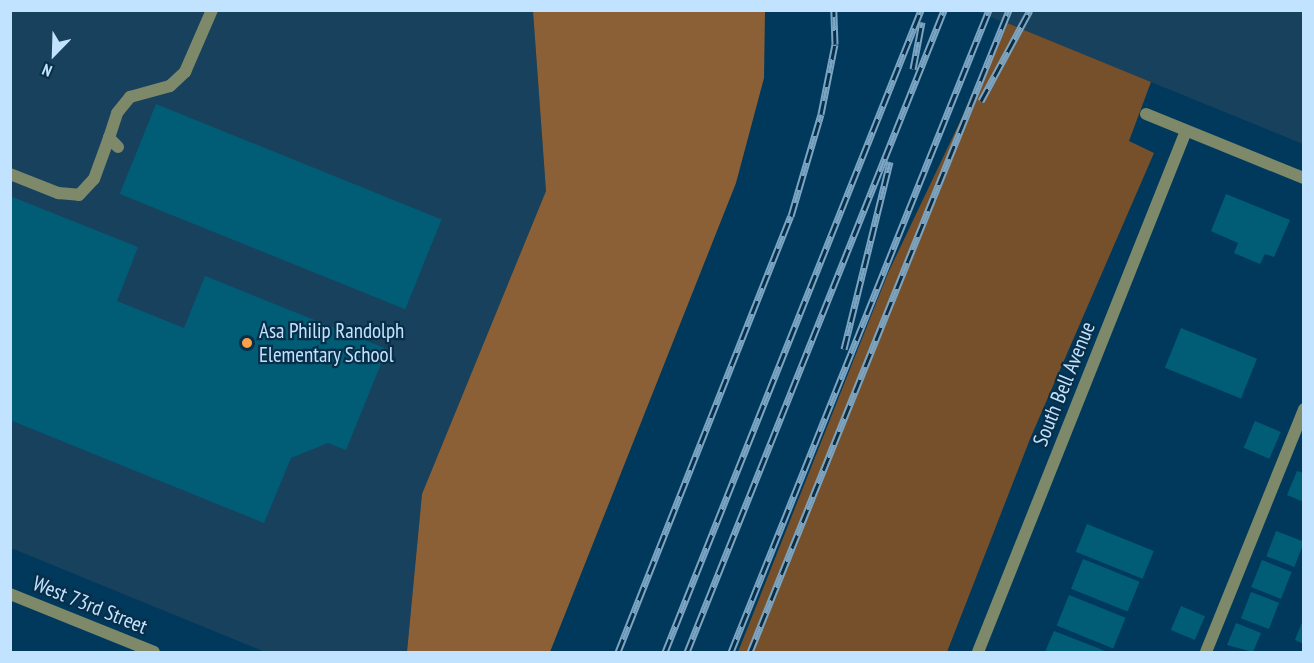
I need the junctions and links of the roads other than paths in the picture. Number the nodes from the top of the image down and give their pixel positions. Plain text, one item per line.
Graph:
1 (212, 10) edge
2 (1146, 114) dead end
3 (1186, 131) junction
4 (10, 174) edge
5 (1304, 178) edge
6 (1304, 409) edge
7 (10, 594) edge
8 (154, 652) edge
9 (978, 652) edge
10 (1206, 652) edge

1 - 4 street
2 - 3 street
3 - 5 street
3 - 9 street, South Bell Avenue
6 - 10 street
7 - 8 street, West 73rd Street

